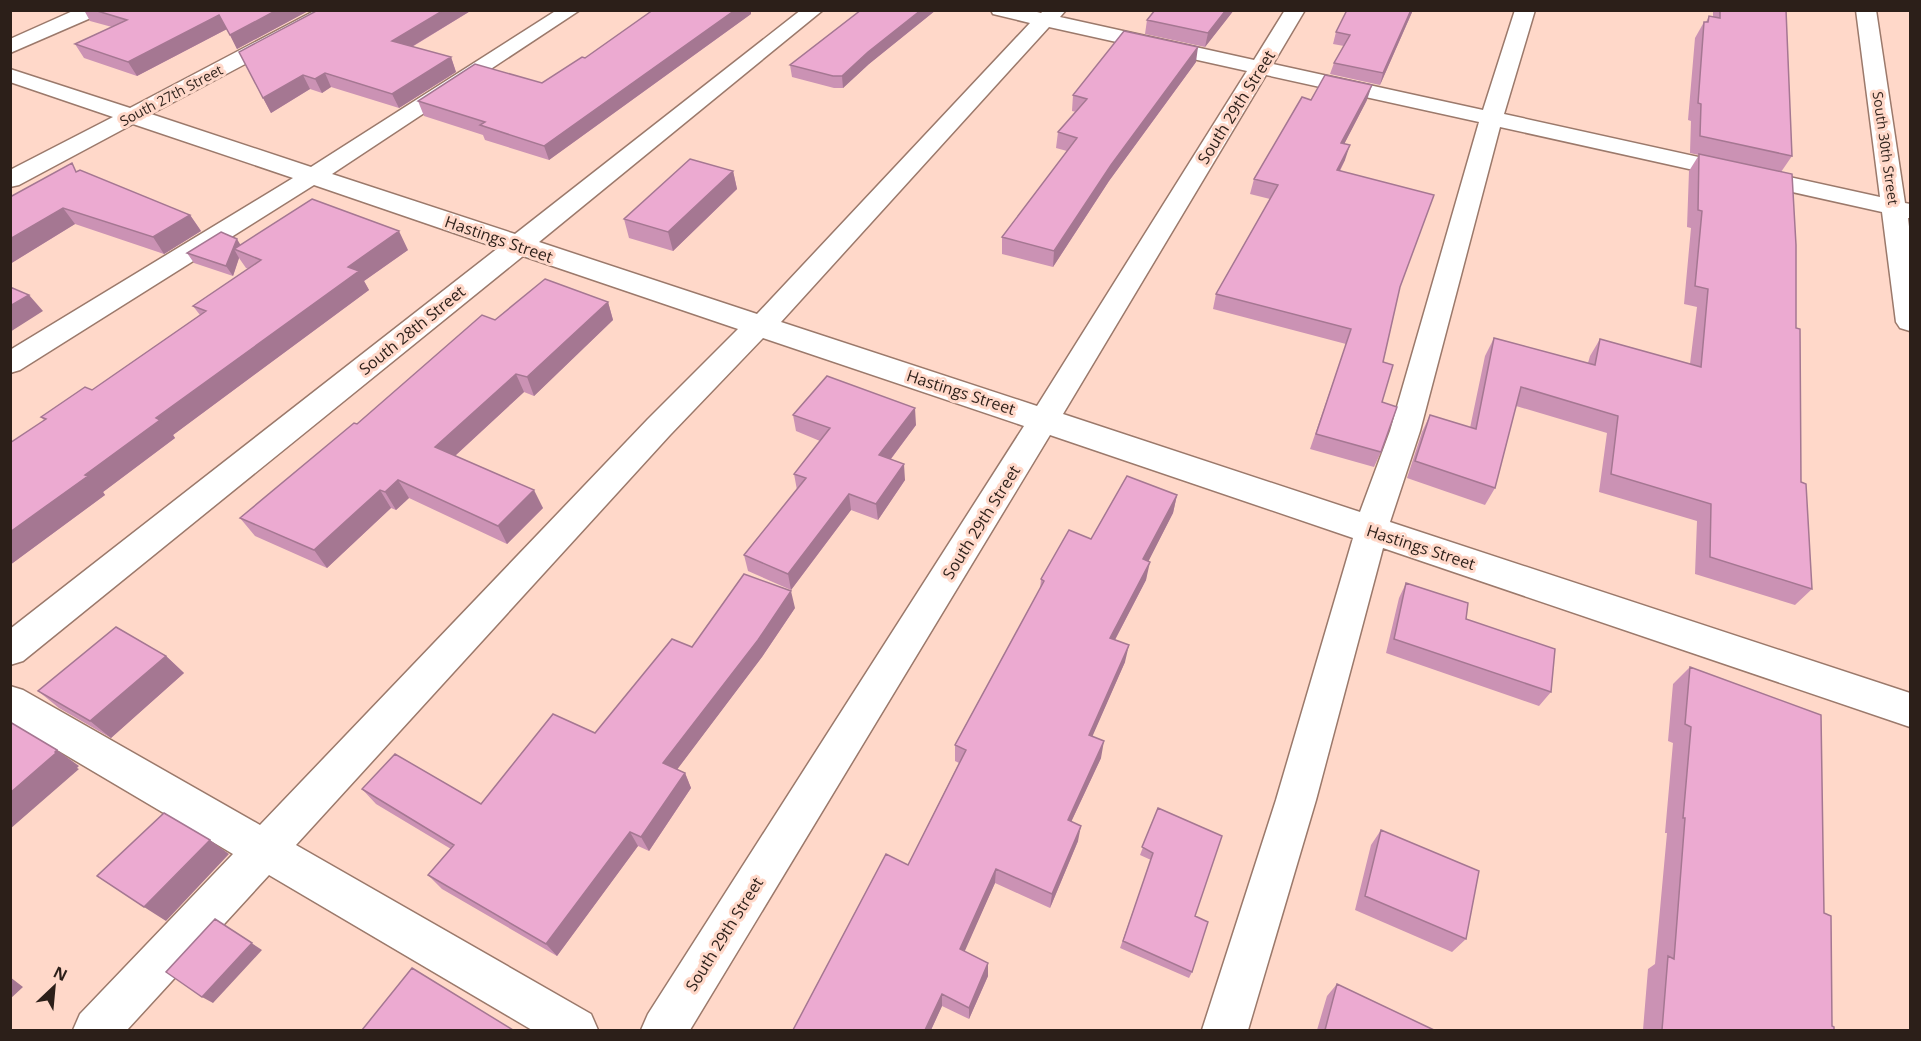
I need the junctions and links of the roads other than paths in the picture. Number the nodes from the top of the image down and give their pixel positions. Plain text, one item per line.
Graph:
1 (93, 10) edge
2 (332, 10) edge
3 (571, 10) edge
4 (814, 10) edge
5 (1000, 10) edge
6 (1295, 10) edge
7 (1526, 10) edge
8 (1866, 10) edge
9 (1051, 16) edge
10 (10, 47) edge
11 (1260, 68) junction
12 (10, 75) edge
13 (133, 116) junction
14 (1491, 119) junction
15 (313, 175) junction
16 (10, 180) edge
17 (1903, 209) edge
18 (518, 245) junction
19 (1911, 322) edge
20 (760, 326) junction
21 (10, 363) edge
22 (1044, 420) junction
23 (1372, 531) junction
24 (10, 650) edge
25 (10, 702) edge
26 (1911, 710) edge
27 (267, 849) junction
28 (96, 1030) edge
29 (574, 1030) edge
30 (664, 1030) edge
31 (1225, 1030) edge

1 - 10 street
2 - 13 street, South 27th Street
3 - 15 street
4 - 18 street, South 28th Street
5 - 9 street
6 - 11 street, South 29th Street
7 - 14 street
8 - 17 street, South 30th Street
9 - 11 street
9 - 20 street
11 - 14 street
11 - 22 street, South 29th Street
12 - 13 street, Hastings Street
13 - 15 street, Hastings Street
13 - 16 street, South 27th Street
14 - 17 street
14 - 23 street
15 - 18 street, Hastings Street
15 - 21 street
17 - 19 street, South 30th Street
18 - 20 street, Hastings Street
18 - 24 street, South 28th Street
20 - 22 street, Hastings Street
20 - 27 street
22 - 23 street, Hastings Street
22 - 30 street, South 29th Street
23 - 26 street, Hastings Street
23 - 31 street
25 - 27 street
27 - 28 street
27 - 29 street

